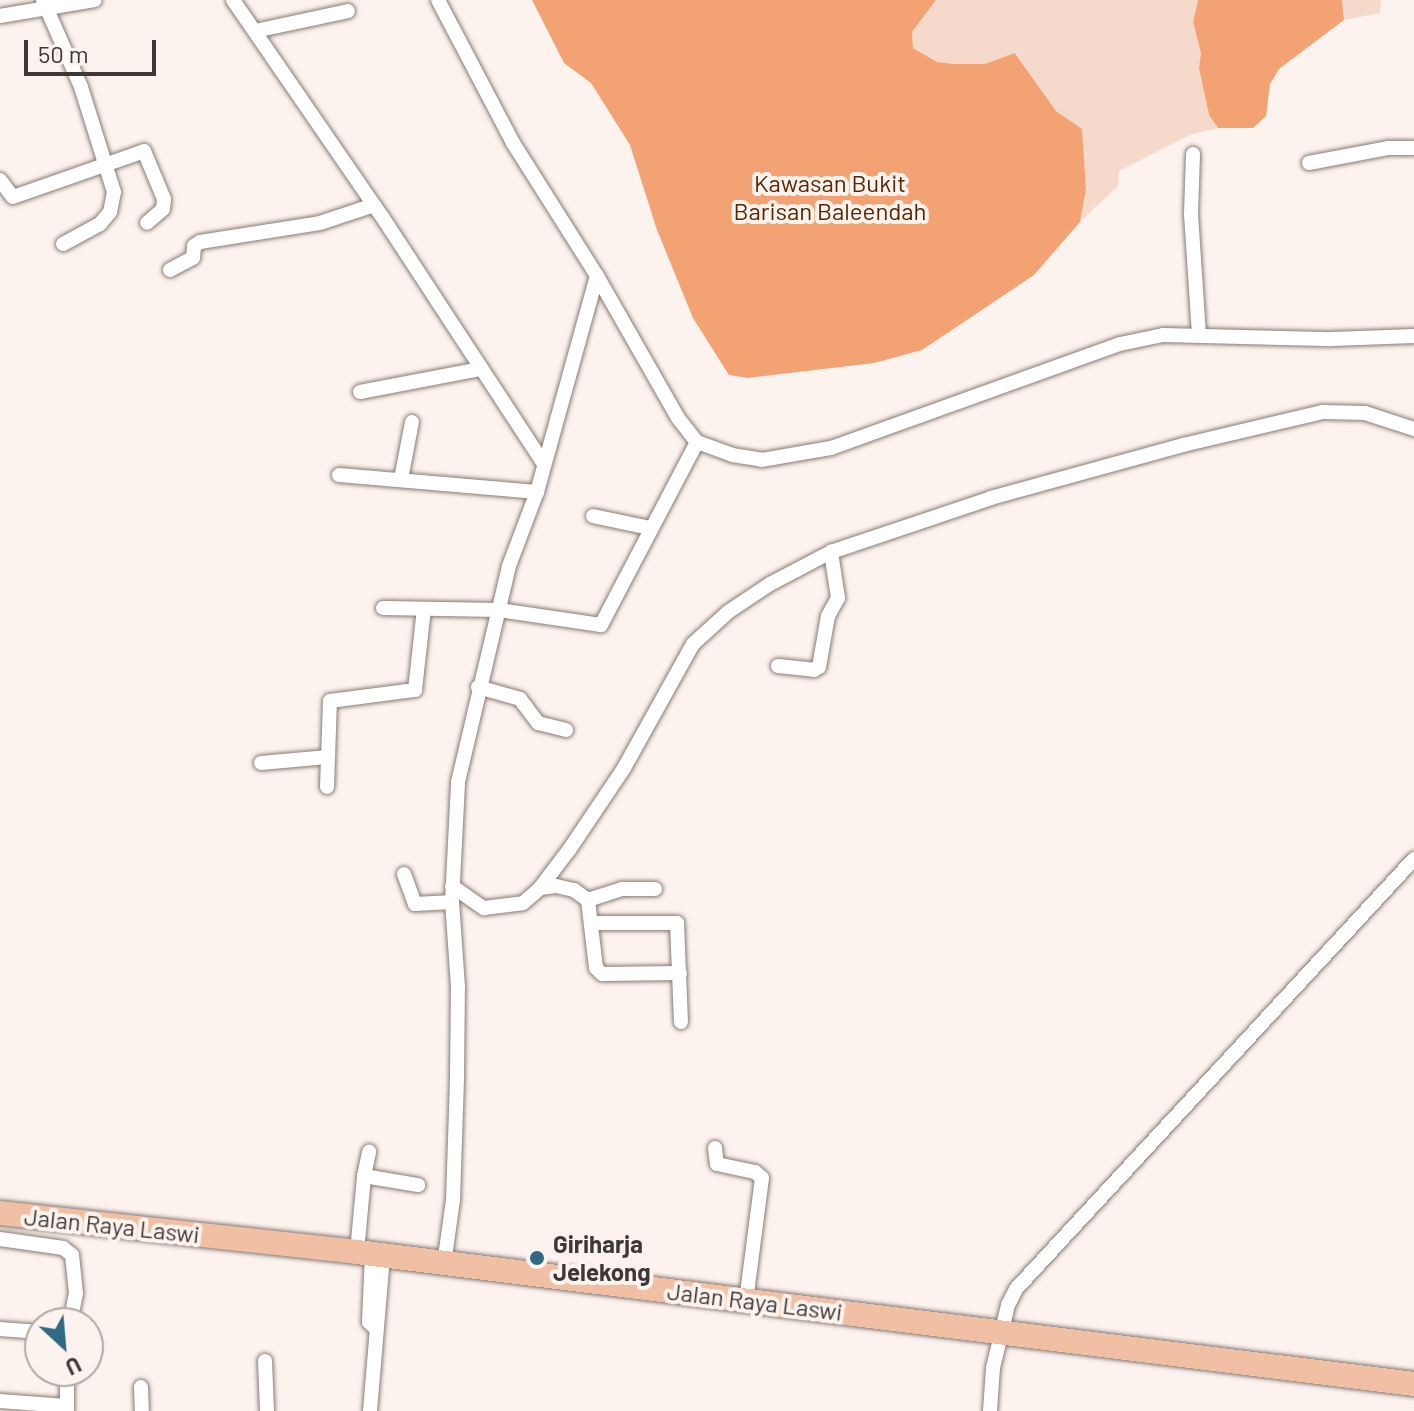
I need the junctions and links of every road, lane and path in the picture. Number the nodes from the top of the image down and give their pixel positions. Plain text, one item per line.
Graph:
1 (95, 0) edge
2 (233, 0) edge
3 (438, 0) edge
4 (45, 5) edge
5 (348, 11) dead end
6 (0, 16) edge
7 (255, 31) junction
8 (1414, 148) edge
9 (1193, 154) dead end
10 (1309, 163) dead end
11 (97, 170) junction
12 (0, 180) edge
13 (374, 205) junction
14 (147, 223) dead end
15 (63, 244) dead end
16 (170, 270) dead end
17 (597, 276) junction
18 (1199, 336) junction
19 (1414, 336) edge
20 (481, 369) junction
21 (360, 392) dead end
22 (412, 422) dead end
23 (1414, 429) edge
24 (697, 442) junction
25 (543, 463) junction
26 (339, 475) dead end
27 (401, 479) junction
28 (537, 492) junction
29 (593, 516) dead end
30 (650, 528) junction
31 (831, 552) junction
32 (383, 608) dead end
33 (424, 609) junction
34 (499, 610) junction
35 (778, 666) dead end
36 (478, 687) junction
37 (566, 730) dead end
38 (328, 757) junction
39 (261, 763) dead end
40 (327, 787) dead end
41 (1414, 859) edge
42 (404, 874) dead end
43 (452, 886) junction
44 (540, 888) junction
45 (655, 889) dead end
46 (588, 900) junction
47 (452, 902) junction
48 (593, 923) junction
49 (680, 973) junction
50 (681, 1022) dead end
51 (715, 1148) dead end
52 (369, 1152) dead end
53 (364, 1176) junction
54 (418, 1185) dead end
55 (0, 1213) edge
56 (0, 1239) edge
57 (371, 1255) junction
58 (444, 1264) junction
59 (746, 1301) junction
60 (73, 1307) edge
61 (0, 1329) edge
62 (24, 1331) edge
63 (1001, 1332) junction
64 (265, 1361) dead end
65 (1414, 1384) edge
66 (67, 1387) edge
67 (141, 1387) dead end
68 (0, 1401) edge
69 (66, 1408) edge
70 (142, 1411) edge
71 (267, 1411) edge
72 (370, 1411) edge
73 (990, 1411) edge

1 - 4 street
2 - 7 street
3 - 17 street
4 - 6 street
4 - 11 street
5 - 7 street
7 - 13 street
8 - 10 street
9 - 18 street
11 - 12 street
11 - 14 street
11 - 15 street
13 - 16 street
13 - 20 street
17 - 24 street
17 - 25 street
18 - 19 street
18 - 24 street
20 - 21 street
20 - 25 street
22 - 27 street
23 - 31 street
24 - 30 street
25 - 28 street
26 - 27 street
27 - 28 street
28 - 34 street
29 - 30 street
30 - 34 street
31 - 35 street
31 - 44 street
32 - 33 street
33 - 34 street
33 - 38 street
34 - 36 street
36 - 37 street
36 - 43 street
38 - 39 street
38 - 40 street
41 - 63 street
42 - 47 street
43 - 44 street
43 - 47 street
44 - 46 street
45 - 46 street
46 - 48 street
47 - 58 street
48 - 49 street
48 - 49 street
49 - 50 street
51 - 59 street
52 - 53 street
53 - 54 street
53 - 57 street
55 - 57 main road, Jalan Raya Laswi
56 - 60 street
57 - 58 main road, Jalan Raya Laswi
57 - 72 street
58 - 59 main road, Jalan Raya Laswi
59 - 63 main road, Jalan Raya Laswi
61 - 62 street
63 - 65 main road, Jalan Raya Laswi
63 - 73 street
64 - 71 street
66 - 69 street
67 - 70 street
68 - 69 street

